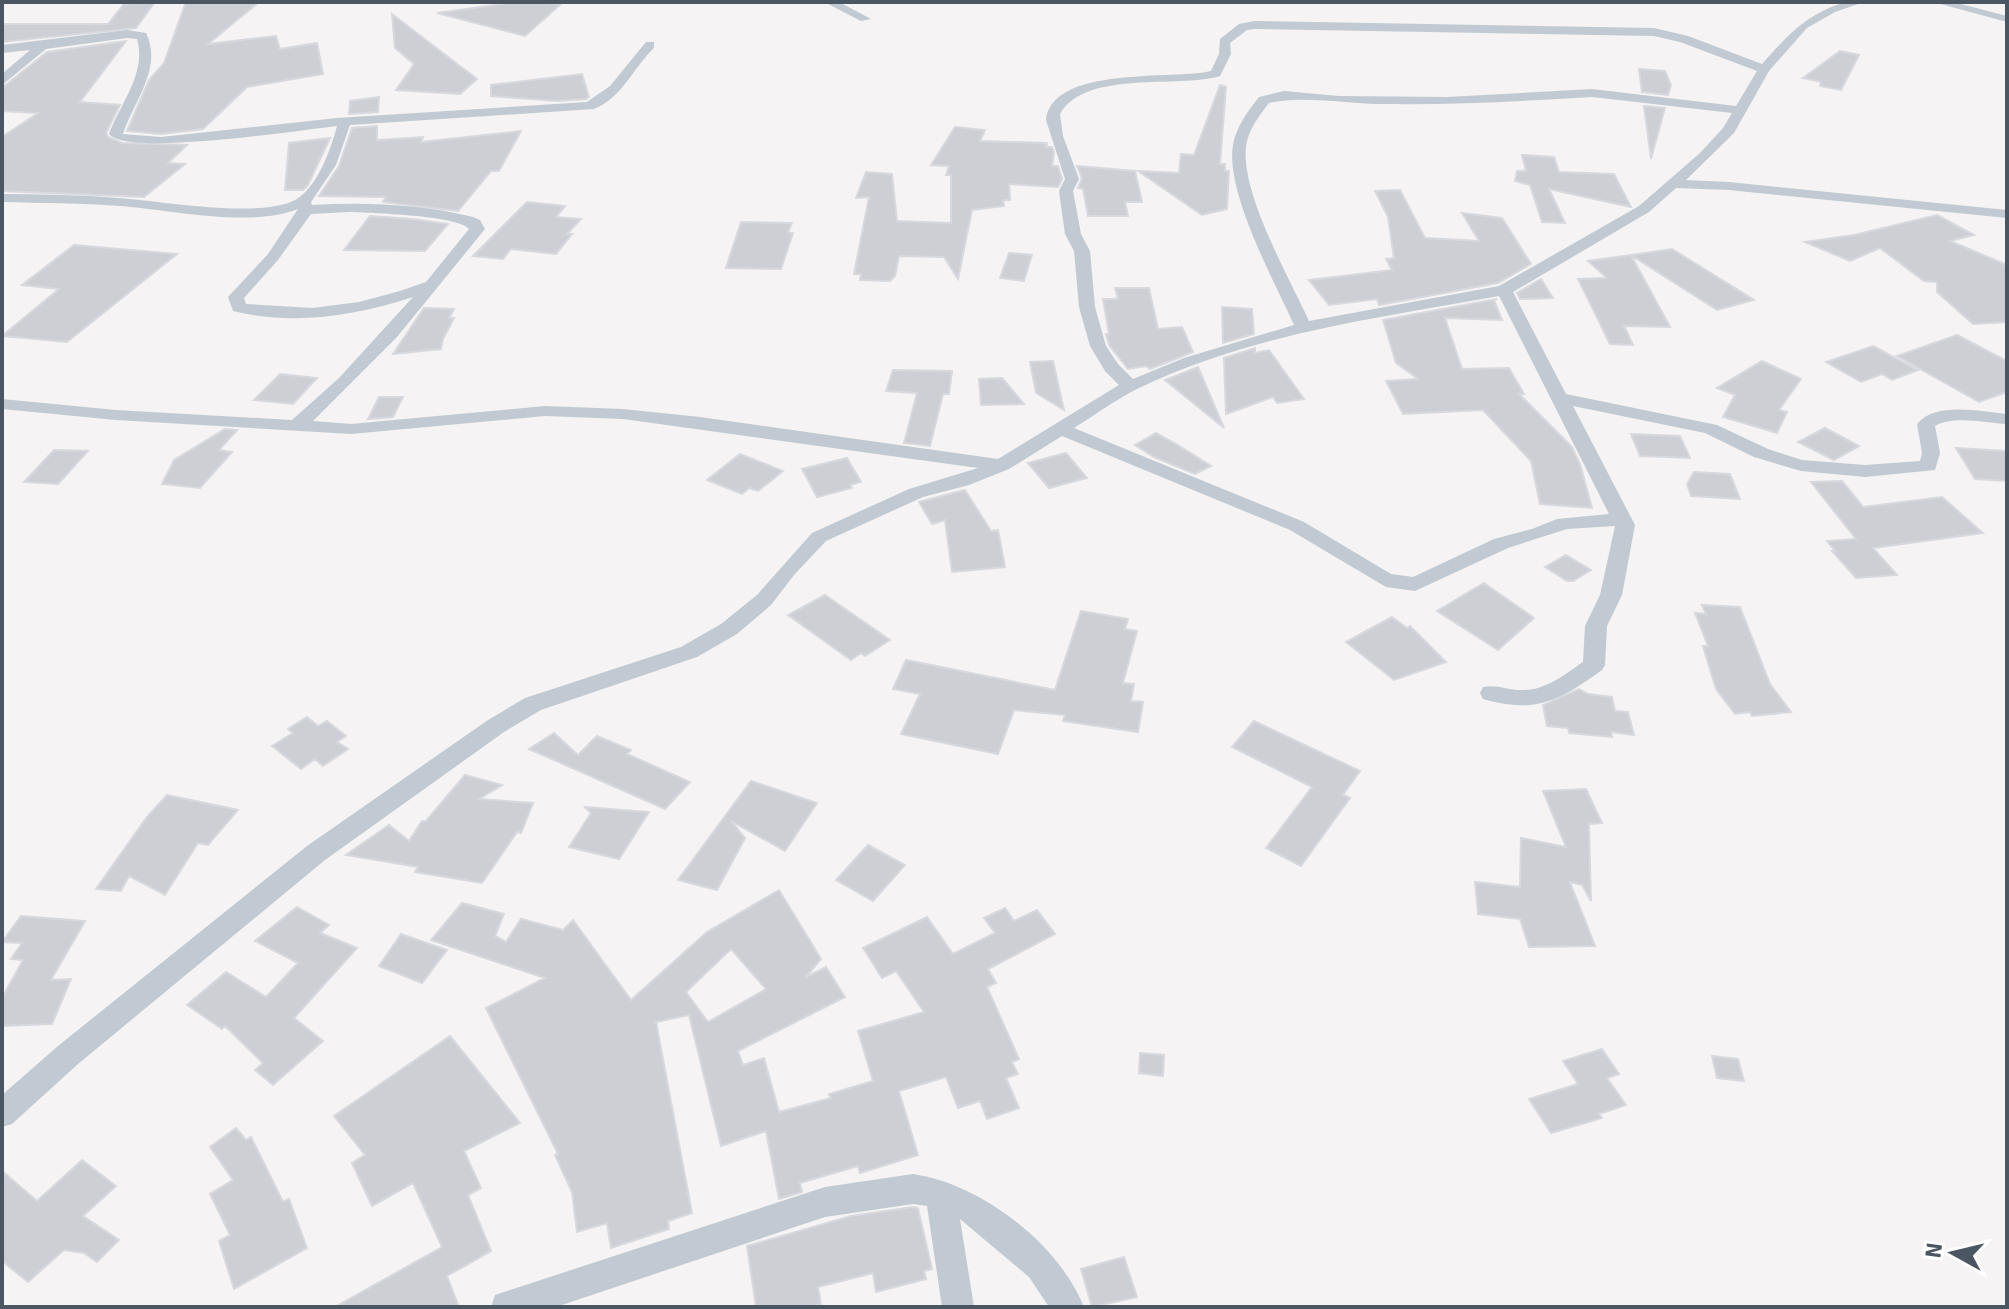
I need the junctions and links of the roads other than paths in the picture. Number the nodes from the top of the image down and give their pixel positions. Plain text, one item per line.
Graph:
1 (830, 2) edge
2 (1858, 2) edge
3 (1939, 2) edge
4 (865, 19) dead end
5 (2007, 19) edge
6 (650, 45) dead end
7 (41, 47) junction
8 (2, 49) edge
9 (1764, 69) junction
10 (2, 81) edge
11 (1739, 110) junction
12 (344, 122) junction
13 (1671, 184) junction
14 (2, 198) edge
15 (305, 206) junction
16 (2007, 214) edge
17 (432, 285) junction
18 (1504, 290) junction
19 (1303, 327) junction
20 (1130, 386) junction
21 (1562, 398) junction
22 (2, 404) edge
23 (2007, 419) edge
24 (295, 427) junction
25 (1059, 429) junction
26 (1002, 465) junction
27 (1621, 519) junction
28 (1491, 693) dead end
29 (2, 1114) edge
30 (941, 1193) junction
31 (507, 1307) edge
32 (958, 1307) edge
33 (1068, 1307) edge

1 - 4 street
2 - 9 street
3 - 5 street
6 - 12 street
7 - 8 street
7 - 10 street
7 - 12 street
9 - 11 street
9 - 20 street
11 - 13 street
11 - 19 street
12 - 15 street
13 - 16 street
13 - 18 street
14 - 15 street
15 - 17 street
15 - 17 street
17 - 24 street
18 - 19 street
18 - 21 street
19 - 20 street
20 - 25 street
21 - 23 street
21 - 27 street
22 - 24 street
24 - 26 street
25 - 26 street
25 - 27 street
26 - 29 street
27 - 28 street
30 - 31 street
30 - 32 street
30 - 33 street

